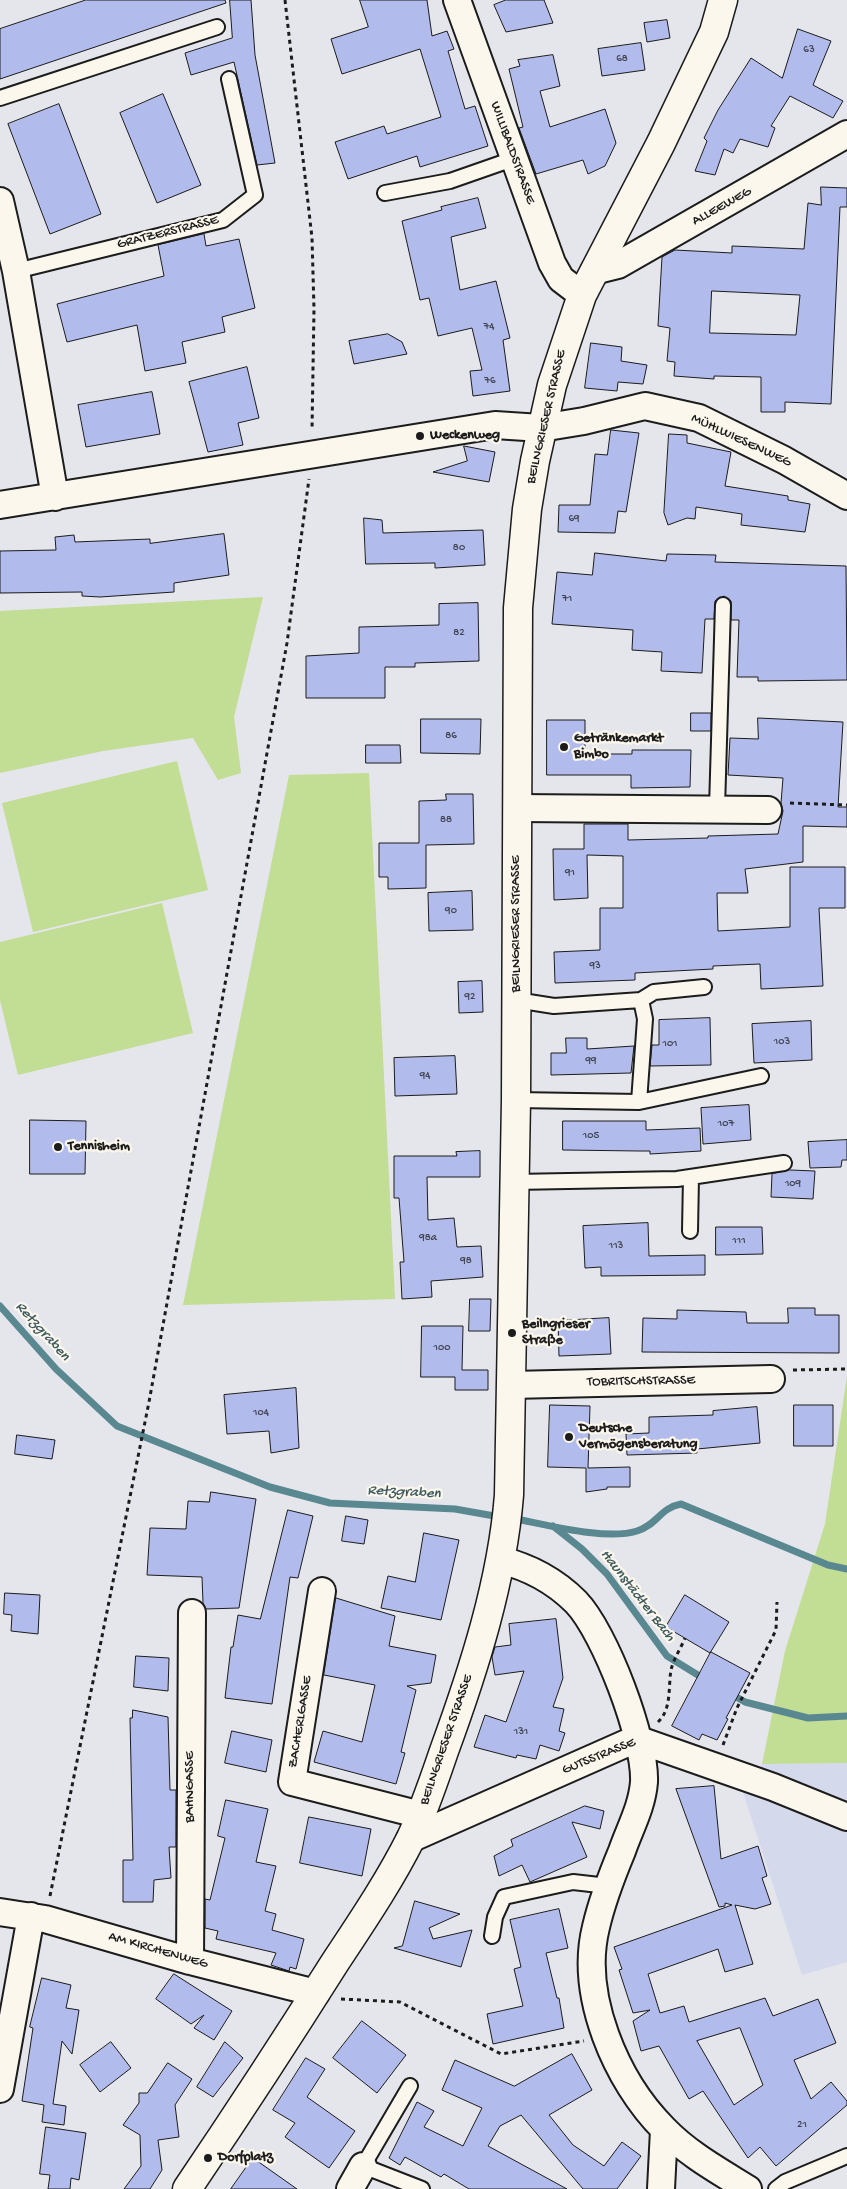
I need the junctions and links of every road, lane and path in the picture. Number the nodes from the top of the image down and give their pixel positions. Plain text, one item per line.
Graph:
1 (285, 0) edge
2 (457, 0) edge
3 (724, 0) edge
4 (217, 27) dead end
5 (229, 79) dead end
6 (0, 98) edge
7 (847, 134) edge
8 (514, 159) junction
9 (385, 193) dead end
10 (0, 201) edge
11 (16, 271) junction
12 (588, 283) junction
13 (542, 428) junction
14 (311, 455) junction
15 (847, 496) edge
16 (55, 497) junction
17 (0, 505) edge
18 (723, 605) dead end
19 (847, 805) edge
20 (517, 808) junction
21 (718, 808) junction
22 (768, 810) joint
23 (704, 988) dead end
24 (516, 1000) junction
25 (641, 1000) junction
26 (761, 1076) dead end
27 (516, 1100) junction
28 (639, 1102) junction
29 (784, 1163) dead end
30 (691, 1178) junction
31 (514, 1182) junction
32 (690, 1231) dead end
33 (847, 1369) edge
34 (771, 1379) joint
35 (511, 1385) junction
36 (503, 1548) junction
37 (322, 1591) dead end
38 (777, 1602) dead end
39 (192, 1613) dead end
40 (685, 1638) dead end
41 (639, 1740) junction
42 (716, 1766) junction
43 (847, 1817) edge
44 (415, 1827) junction
45 (608, 1886) junction
46 (0, 1912) edge
47 (38, 1917) junction
48 (492, 1936) dead end
49 (190, 1961) junction
50 (316, 1994) junction
51 (607, 2037) junction
52 (410, 2086) dead end
53 (0, 2089) edge
54 (664, 2130) junction
55 (847, 2156) edge
56 (363, 2166) junction
57 (187, 2189) edge
58 (350, 2189) edge
59 (422, 2189) edge
60 (661, 2189) edge
61 (748, 2189) edge
62 (776, 2189) edge

1 - 14 path
2 - 8 street, WILLIBALDSTRASSE
3 - 12 main road, BEILNGRIESER STRASSE
4 - 6 lane
5 - 11 lane, GRATZERSTRASSE
7 - 12 street, ALLEEWEG
8 - 9 lane
8 - 12 street, WILLIBALDSTRASSE
10 - 11 street
11 - 16 street
12 - 13 main road, BEILNGRIESER STRASSE
13 - 14 street
13 - 15 street, MÜHLWIESENWEG
13 - 20 main road, BEILNGRIESER STRASSE
14 - 16 street
14 - 47 path
16 - 17 street
18 - 21 lane
19 - 22 path
20 - 21 street
20 - 24 main road, BEILNGRIESER STRASSE
21 - 22 street
23 - 25 lane
24 - 25 lane
24 - 27 main road, BEILNGRIESER STRASSE
25 - 28 lane
26 - 28 lane
27 - 28 lane
27 - 31 main road, BEILNGRIESER STRASSE
29 - 30 lane
30 - 31 lane
30 - 32 lane
31 - 35 main road, BEILNGRIESER STRASSE
33 - 34 path
34 - 35 street, TOBRITSCHSTRASSE
35 - 36 main road, BEILNGRIESER STRASSE
36 - 41 street
36 - 44 main road, BEILNGRIESER STRASSE
37 - 44 street, ZACHERLGASSE
38 - 42 path
39 - 49 street, BAHNGASSE
40 - 41 path
41 - 42 street, GUTSSTRASSE
41 - 44 street, GUTSSTRASSE
41 - 45 street
42 - 43 street, GUTSSTRASSE
44 - 50 main road, BEILNGRIESER STRASSE
45 - 48 lane
45 - 51 street
46 - 47 street, AM KIRCHENWEG
47 - 49 street, AM KIRCHENWEG
47 - 53 street
49 - 50 street, AM KIRCHENWEG
50 - 51 path
50 - 57 main road, BEILNGRIESER STRASSE
51 - 54 street
52 - 56 lane
54 - 60 street
54 - 61 street
55 - 62 lane
56 - 58 street
56 - 59 lane

